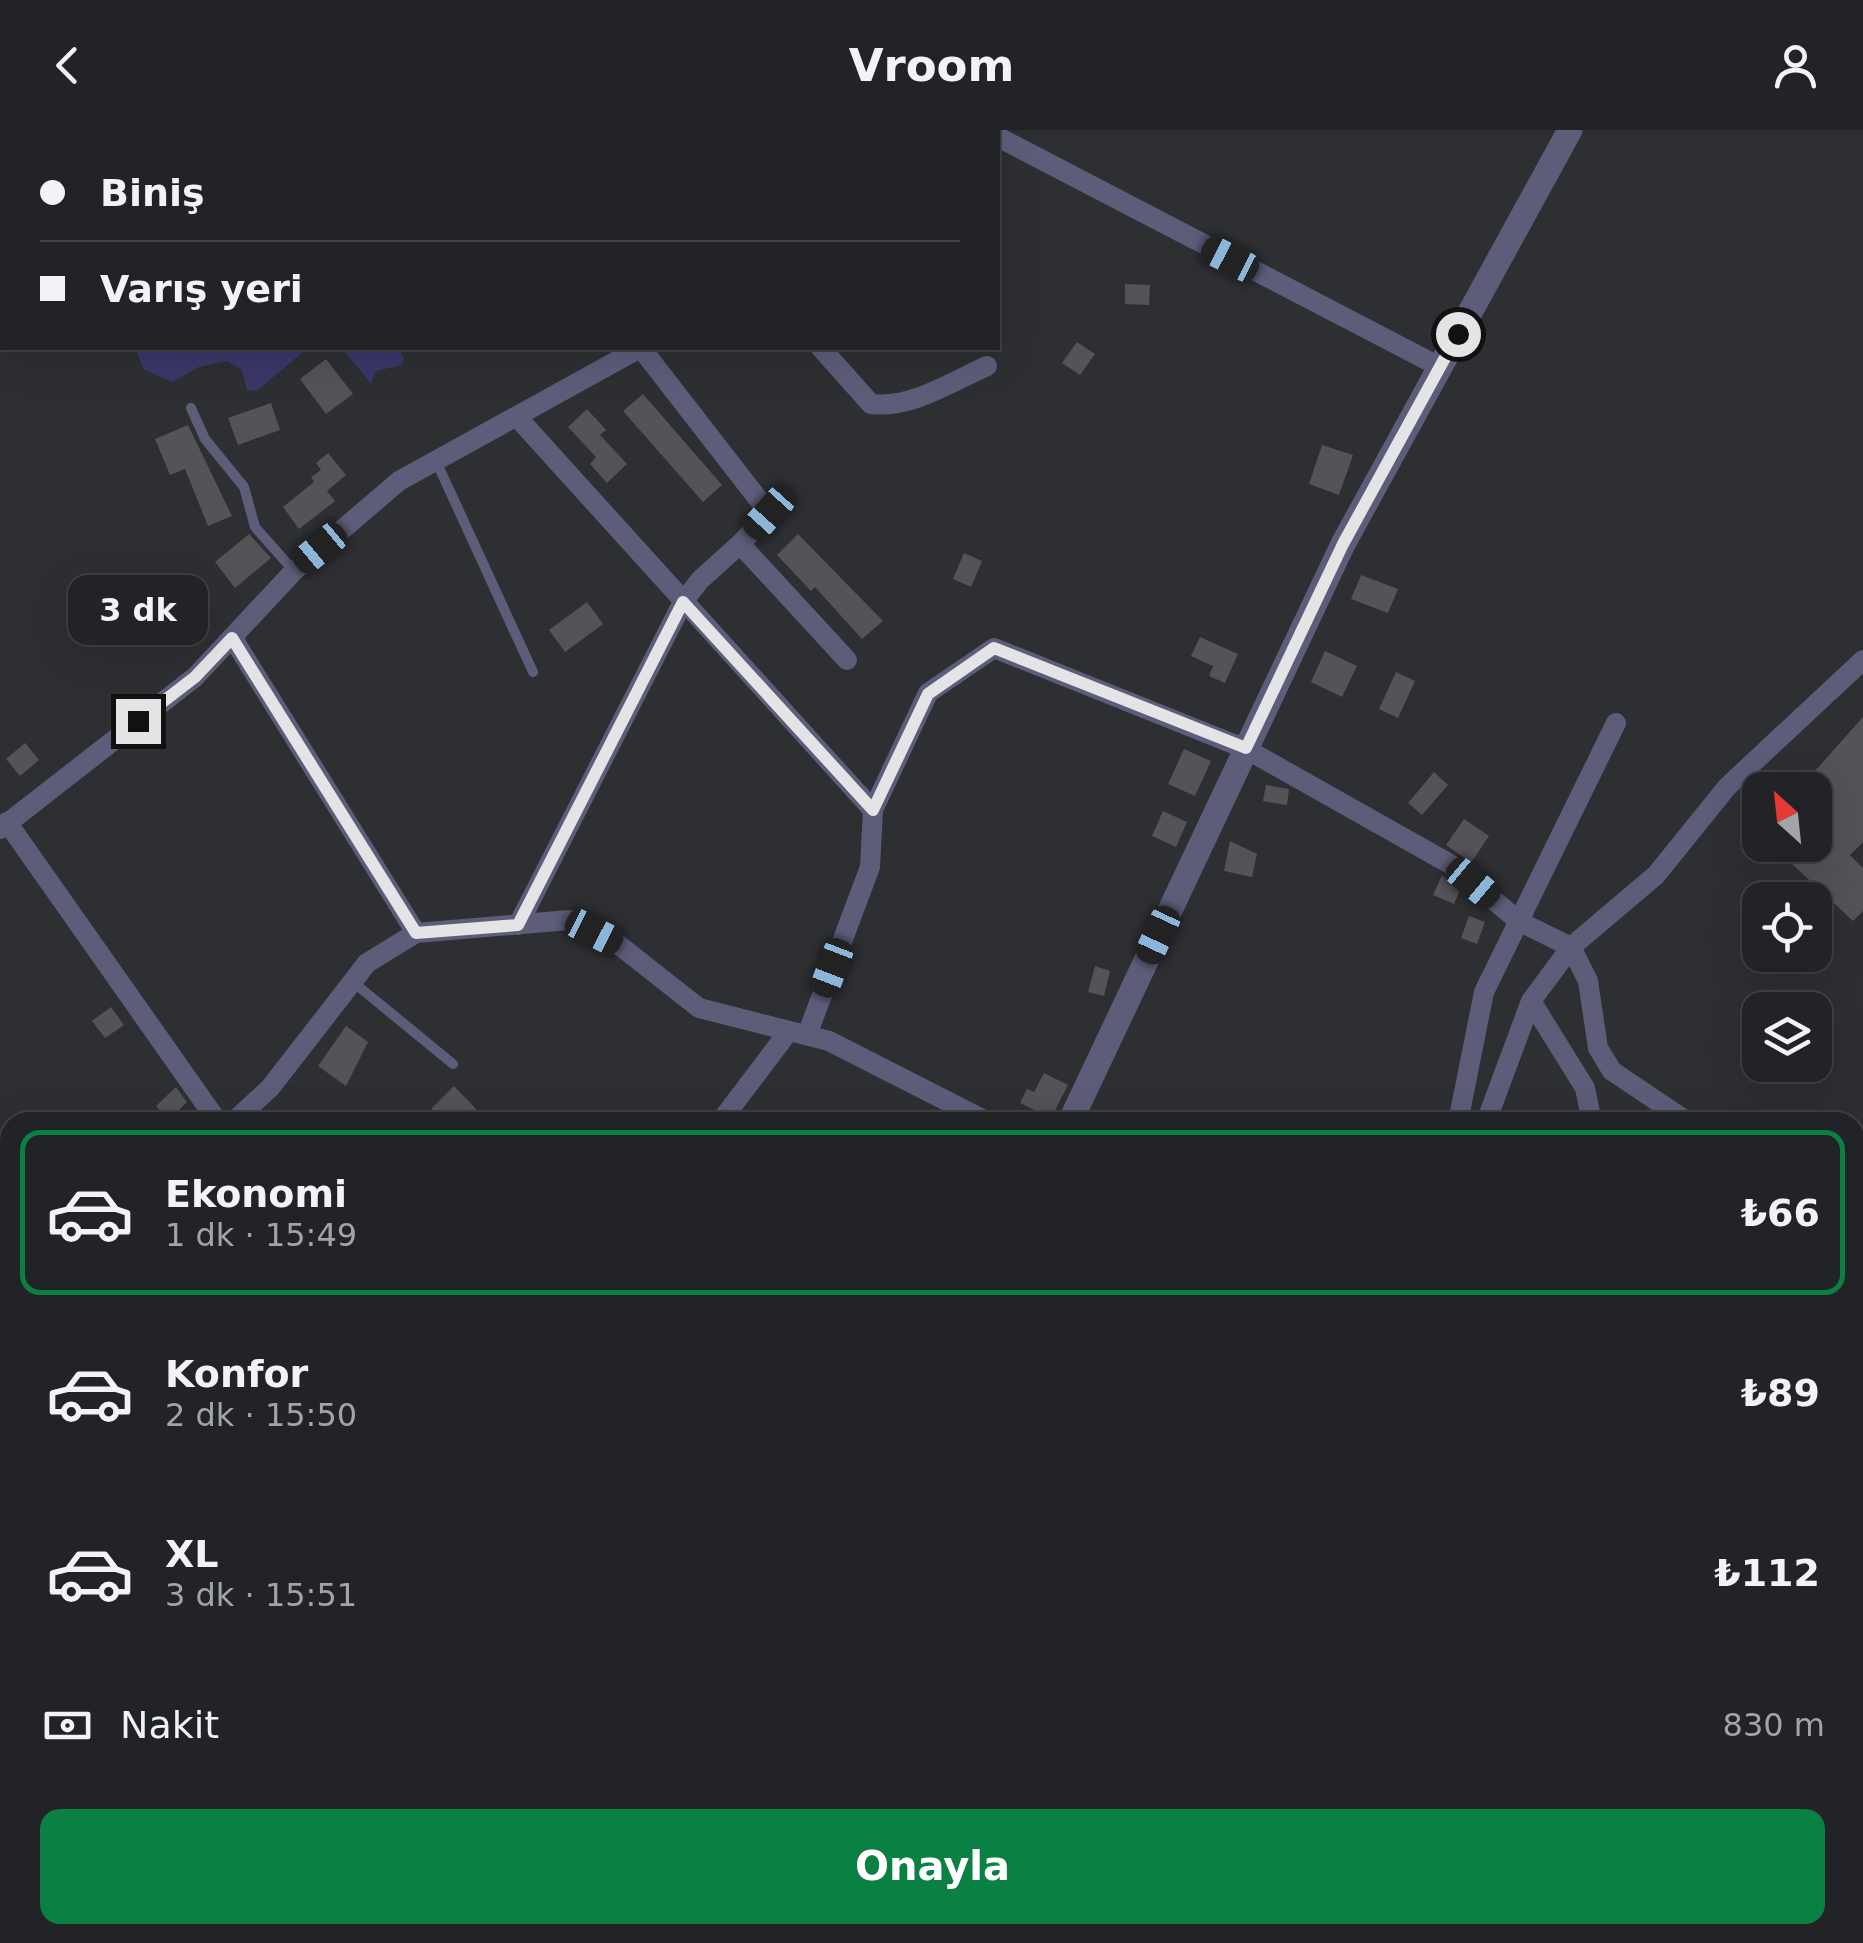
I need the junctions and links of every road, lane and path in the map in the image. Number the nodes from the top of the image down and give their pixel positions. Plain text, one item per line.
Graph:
1 (1570, 130) edge
2 (1000, 138) edge
3 (637, 350) edge
4 (643, 350) edge
5 (823, 350) edge
6 (987, 366) dead end
7 (1440, 367) junction
8 (191, 408) dead end
9 (517, 416) junction
10 (436, 461) junction
11 (740, 544) junction
12 (294, 571) junction
13 (683, 602) junction
14 (232, 638) junction
15 (847, 660) dead end
16 (1863, 660) edge
17 (532, 672) dead end
18 (1616, 723) dead end
19 (1246, 748) junction
20 (873, 810) junction
21 (4, 826) edge
22 (1520, 922) junction
23 (518, 925) junction
24 (416, 933) junction
25 (1572, 947) junction
26 (352, 981) junction
27 (1531, 1001) junction
28 (798, 1033) junction
29 (452, 1064) dead end
30 (211, 1112) edge
31 (243, 1112) edge
32 (729, 1112) edge
33 (968, 1112) edge
34 (1075, 1112) edge
35 (1460, 1112) edge
36 (1490, 1112) edge
37 (1590, 1112) edge
38 (1673, 1112) edge

1 - 7 street
2 - 7 street
3 - 9 street
4 - 11 street
5 - 6 street
7 - 19 street
8 - 12 lane
9 - 10 street
9 - 13 street
10 - 12 street
10 - 17 lane
11 - 13 street
11 - 15 street
12 - 14 street
13 - 20 street
13 - 23 street
14 - 21 street
14 - 24 street
16 - 25 street
18 - 22 street
19 - 20 street
19 - 22 street
19 - 34 street
20 - 28 street
21 - 30 street
22 - 25 street
22 - 35 street
23 - 24 street
23 - 28 street
24 - 26 street
25 - 27 street
25 - 38 street
26 - 29 lane
26 - 31 street
27 - 36 street
27 - 37 street
28 - 32 street
28 - 33 street

